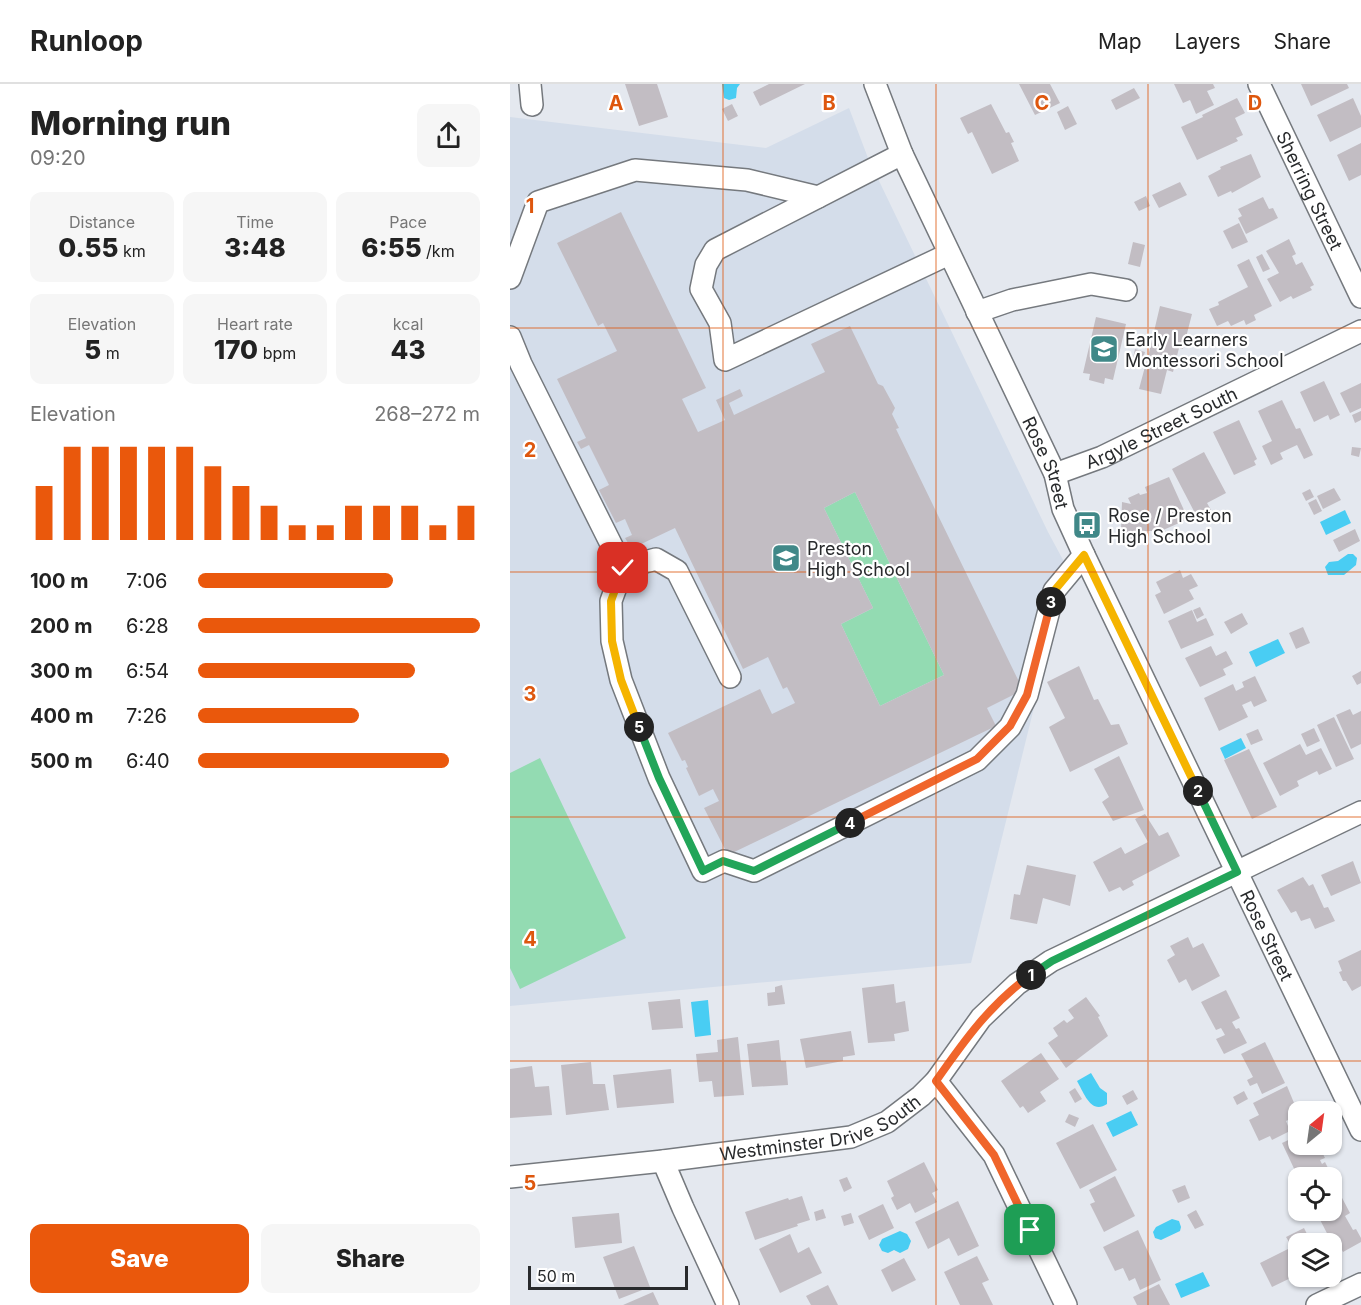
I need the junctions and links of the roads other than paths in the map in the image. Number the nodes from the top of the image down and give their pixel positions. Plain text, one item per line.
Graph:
1 (1259, 84) edge
2 (880, 85) edge
3 (902, 154) junction
4 (818, 197) junction
5 (949, 254) junction
6 (510, 278) edge
7 (1126, 290) dead end
8 (1361, 297) edge
9 (976, 312) junction
10 (1361, 331) edge
11 (510, 337) edge
12 (1055, 474) junction
13 (1084, 555) junction
14 (623, 568) junction
15 (730, 677) dead end
16 (1361, 812) edge
17 (1237, 872) junction
18 (936, 1081) junction
19 (1361, 1130) edge
20 (663, 1161) junction
21 (510, 1177) edge
22 (1361, 1284) edge
23 (729, 1305) edge
24 (1066, 1305) edge
25 (1317, 1305) edge

1 - 8 street, Sherring Street
2 - 3 street, Rose Street
3 - 4 street
3 - 5 street, Rose Street
4 - 5 street
4 - 6 street
5 - 9 street, Rose Street
7 - 9 street
9 - 12 street, Rose Street
10 - 12 street, Argyle Street South
11 - 14 street
12 - 13 street, Rose Street
13 - 14 street
13 - 17 street, Rose Street
14 - 15 street
16 - 17 street, Westminster Drive South
17 - 18 street, Westminster Drive South
17 - 19 street, Rose Street
18 - 20 street, Westminster Drive South
18 - 24 street
20 - 21 street, Westminster Drive South
20 - 23 street
22 - 25 street

